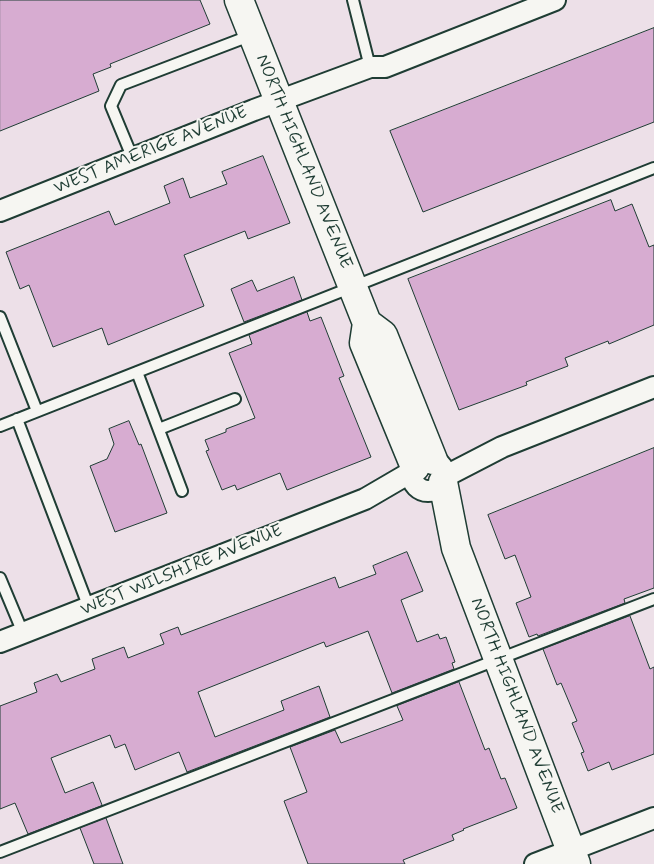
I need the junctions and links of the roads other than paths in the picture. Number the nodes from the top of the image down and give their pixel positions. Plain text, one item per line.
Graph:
1 (239, 0) edge
2 (353, 0) edge
3 (555, 0) edge
4 (252, 34) junction
5 (370, 67) junction
6 (278, 101) junction
7 (132, 159) junction
8 (654, 168) edge
9 (0, 211) edge
10 (353, 288) junction
11 (0, 317) edge
12 (137, 372) junction
13 (654, 387) edge
14 (236, 399) dead end
15 (37, 411) junction
16 (17, 419) junction
17 (0, 426) edge
18 (159, 429) junction
19 (429, 475) junction
20 (182, 490) dead end
21 (0, 578) edge
22 (654, 599) edge
23 (89, 608) junction
24 (23, 633) junction
25 (0, 642) edge
26 (497, 659) junction
27 (654, 818) edge
28 (0, 852) edge
29 (574, 857) edge
30 (535, 864) edge

1 - 4 street, NORTH HIGHLAND AVENUE
2 - 5 lane
3 - 5 street, WEST AMERIGE AVENUE
4 - 6 street, NORTH HIGHLAND AVENUE
4 - 7 lane
5 - 6 street, WEST AMERIGE AVENUE
6 - 7 street, WEST AMERIGE AVENUE
6 - 10 street, NORTH HIGHLAND AVENUE
7 - 9 street, WEST AMERIGE AVENUE
8 - 10 lane
10 - 12 lane
10 - 19 street, NORTH HIGHLAND AVENUE
11 - 15 lane
12 - 15 lane
12 - 18 lane
13 - 19 street, WEST WILSHIRE AVENUE
14 - 18 lane
15 - 16 lane
16 - 17 lane
16 - 23 lane
18 - 20 lane
19 - 23 street, WEST WILSHIRE AVENUE
19 - 26 street, NORTH HIGHLAND AVENUE
21 - 24 lane
22 - 26 lane
23 - 24 street, WEST WILSHIRE AVENUE
24 - 25 street, WEST WILSHIRE AVENUE
26 - 28 lane
26 - 29 street, NORTH HIGHLAND AVENUE
27 - 29 street
29 - 30 street

